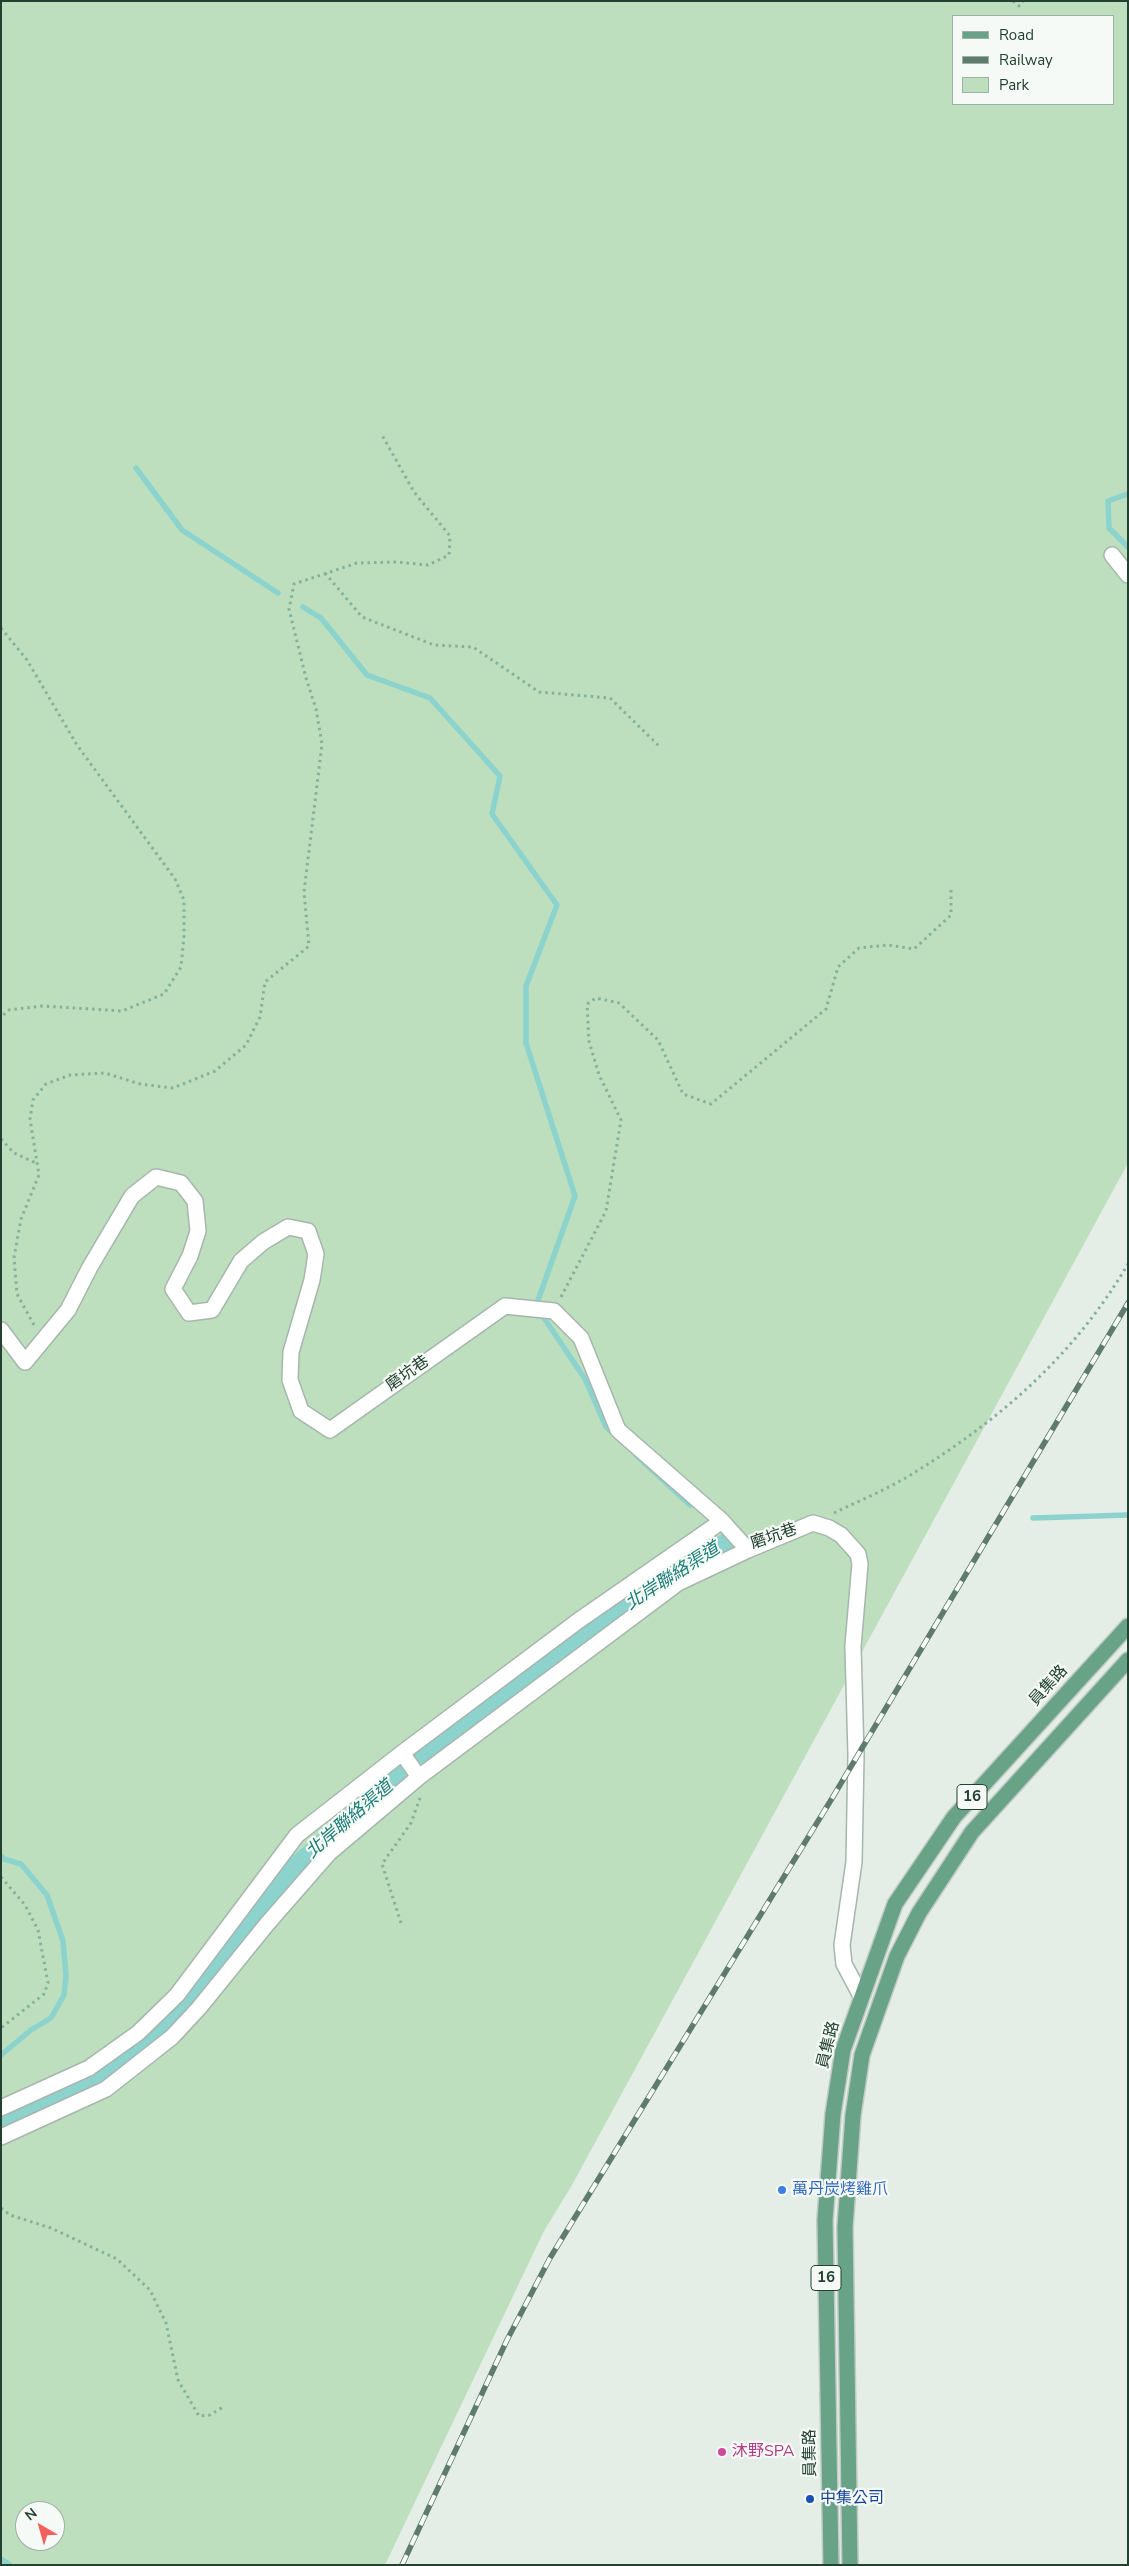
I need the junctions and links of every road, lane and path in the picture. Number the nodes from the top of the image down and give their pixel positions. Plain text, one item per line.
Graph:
1 (1012, 1) edge
2 (1023, 1) edge
3 (382, 435) dead end
4 (1112, 555) dead end
5 (325, 574) junction
6 (1128, 575) edge
7 (1, 628) edge
8 (659, 746) dead end
9 (951, 889) dead end
10 (1, 1017) edge
11 (1, 1139) edge
12 (37, 1163) junction
13 (1128, 1264) edge
14 (553, 1311) junction
15 (1, 1330) edge
16 (42, 1341) junction
17 (722, 1520) junction
18 (813, 1523) junction
19 (748, 1550) junction
20 (1128, 1626) edge
21 (1128, 1660) edge
22 (402, 1753) junction
23 (419, 1777) junction
24 (1, 1877) edge
25 (401, 1923) dead end
26 (861, 1996) junction
27 (1, 2028) edge
28 (5, 2106) edge
29 (1, 2137) edge
30 (1, 2208) edge
31 (223, 2407) dead end
32 (831, 2565) edge
33 (850, 2565) edge

1 - 2 path
3 - 5 path
4 - 6 lane
5 - 8 path
5 - 12 path
7 - 10 path
9 - 14 path
11 - 12 path
12 - 16 path
13 - 18 path
14 - 16 lane, 磨坑巷
14 - 17 lane, 磨坑巷
15 - 16 lane
17 - 19 lane, 磨坑巷
17 - 22 lane
18 - 19 lane, 磨坑巷
18 - 26 lane, 磨坑巷
19 - 23 lane
20 - 26 main road, 員集路 / 16
21 - 33 main road, 16
22 - 23 lane
22 - 28 lane
23 - 25 path
23 - 29 lane
24 - 27 path
26 - 32 main road, 員集路 / 16
30 - 31 path

